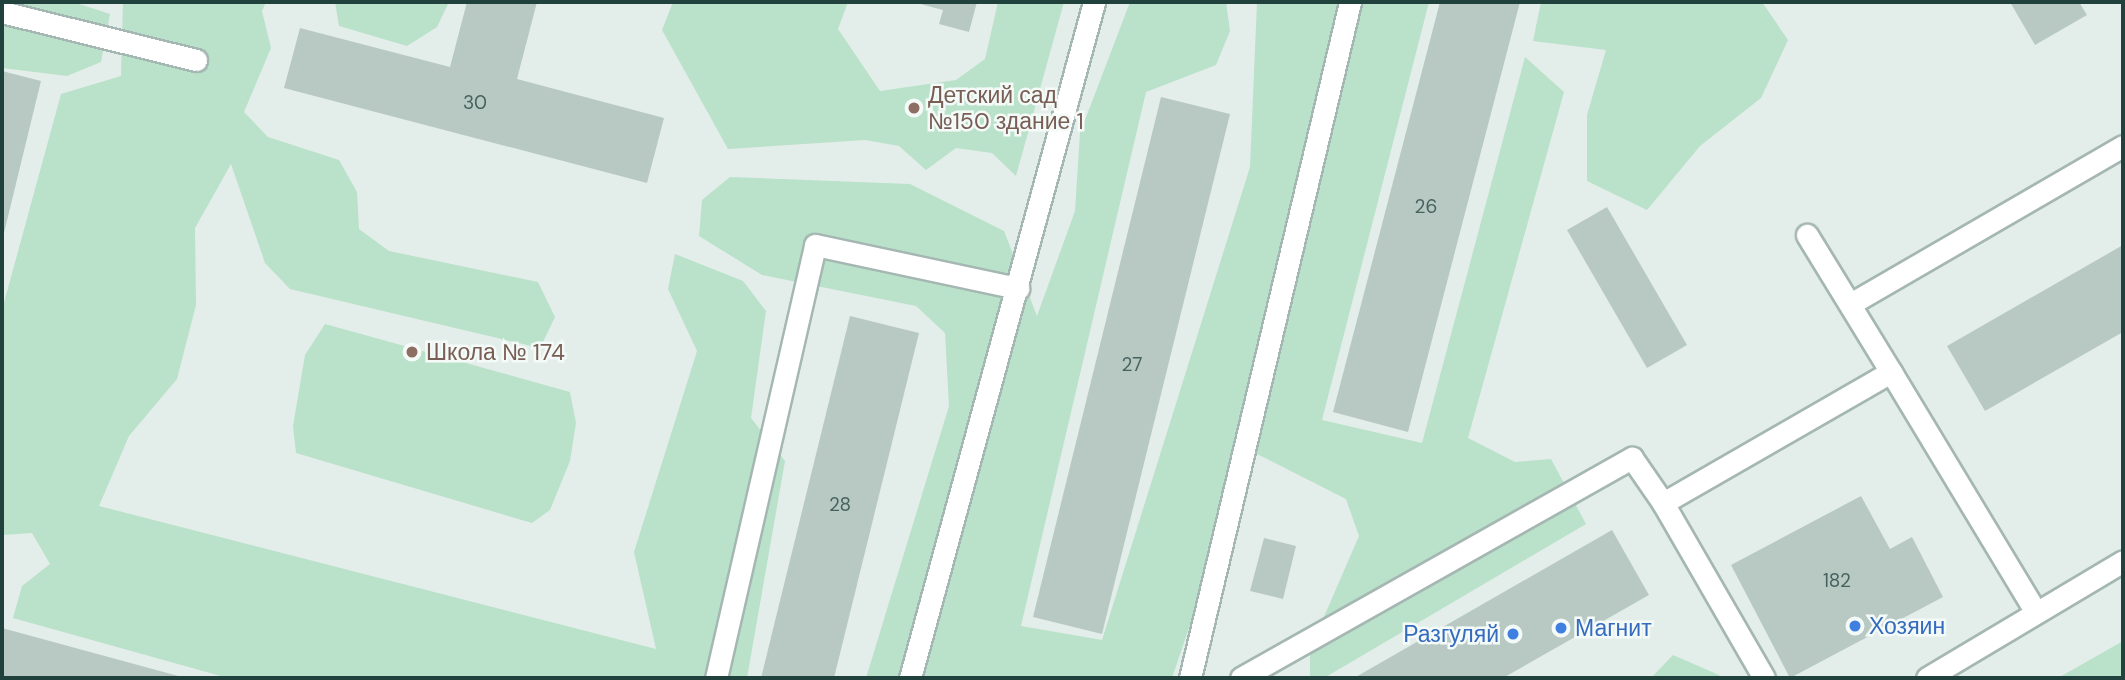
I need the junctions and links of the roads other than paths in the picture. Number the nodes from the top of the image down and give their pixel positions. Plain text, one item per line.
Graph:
1 (1094, 2) edge
2 (1350, 2) edge
3 (2, 12) edge
4 (196, 60) dead end
5 (2123, 146) edge
6 (1807, 235) dead end
7 (1018, 288) junction
8 (1852, 303) junction
9 (1891, 372) junction
10 (1663, 503) junction
11 (2123, 561) edge
12 (2036, 612) junction
13 (716, 678) edge
14 (909, 678) edge
15 (1189, 678) edge
16 (1241, 678) edge
17 (1764, 678) edge
18 (1927, 678) edge

1 - 7 street
2 - 15 street
3 - 4 street
5 - 8 street
6 - 8 street
7 - 13 street
7 - 14 street
8 - 9 street
9 - 10 street
9 - 12 street
10 - 16 street
10 - 17 street
11 - 12 street
12 - 18 street

